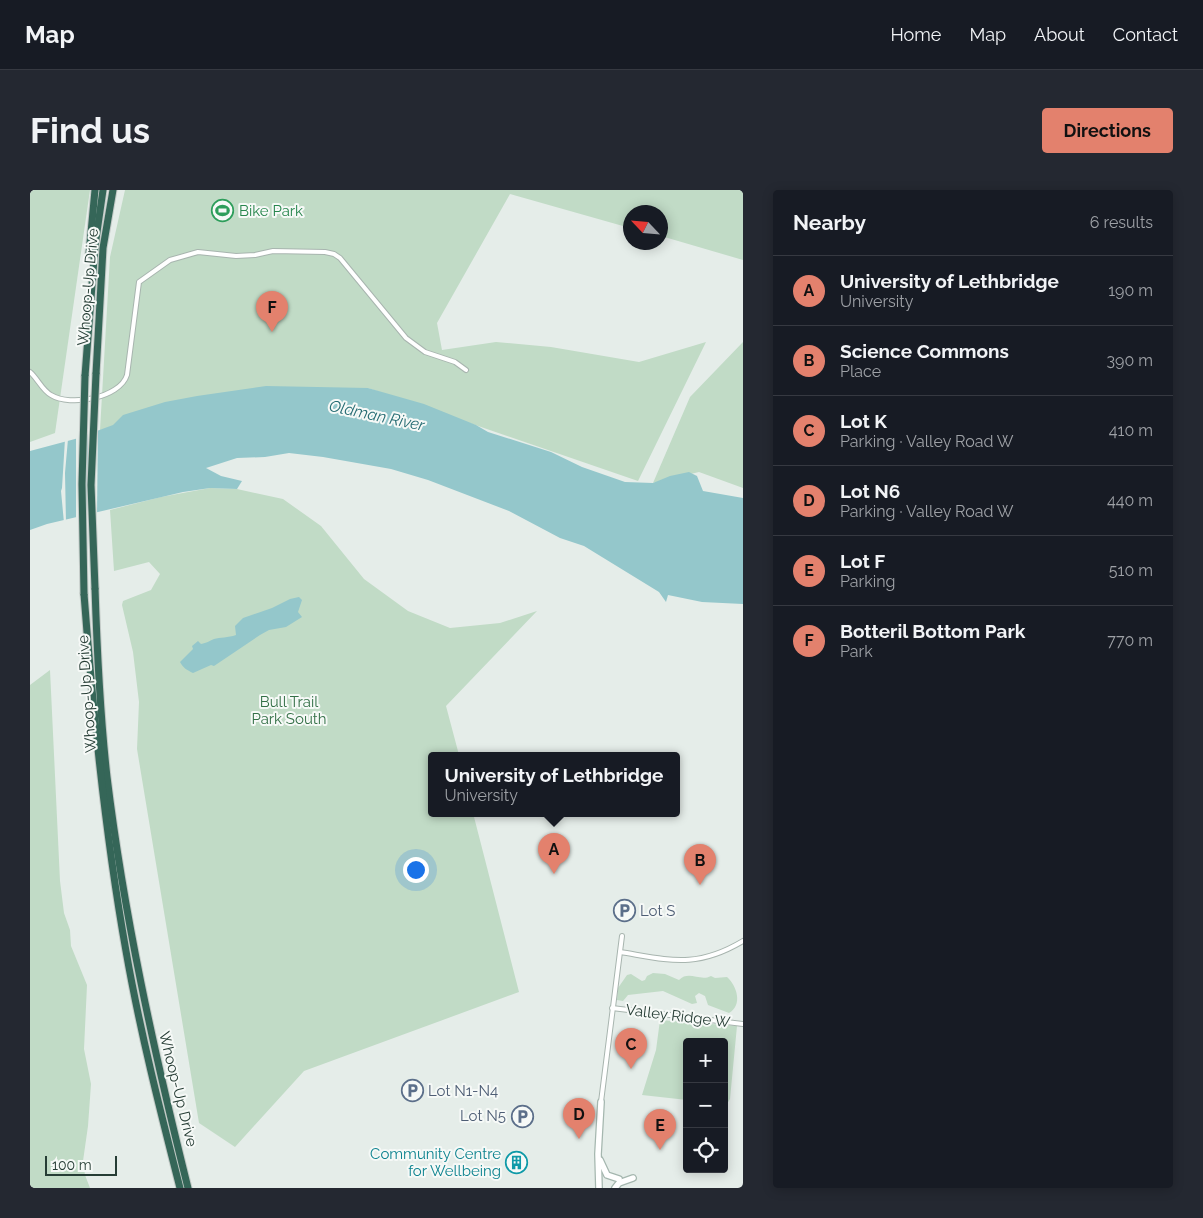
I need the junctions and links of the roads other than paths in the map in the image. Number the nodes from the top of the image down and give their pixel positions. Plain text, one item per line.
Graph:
1 (95, 190) edge
2 (103, 190) edge
3 (113, 190) edge
4 (117, 190) edge
5 (108, 219) junction
6 (466, 370) dead end
7 (30, 372) edge
8 (85, 376) junction
9 (622, 936) dead end
10 (743, 941) edge
11 (620, 952) junction
12 (612, 1008) junction
13 (743, 1024) edge
14 (601, 1102) joint
15 (598, 1154) junction
16 (632, 1178) dead end
17 (619, 1179) dead end
18 (180, 1188) edge
19 (188, 1188) edge
20 (599, 1188) edge
21 (615, 1188) edge

1 - 8 highway
2 - 8 highway, Whoop-Up Drive
3 - 5 highway, Whoop-Up Drive
4 - 5 highway
5 - 19 highway, Whoop-Up Drive, bridge
6 - 7 street
8 - 18 highway, Whoop-Up Drive, bridge
9 - 11 street
10 - 11 street
11 - 12 street
12 - 13 street, Valley Ridge W
12 - 14 street
14 - 15 street
15 - 17 street
15 - 20 street
16 - 21 street

